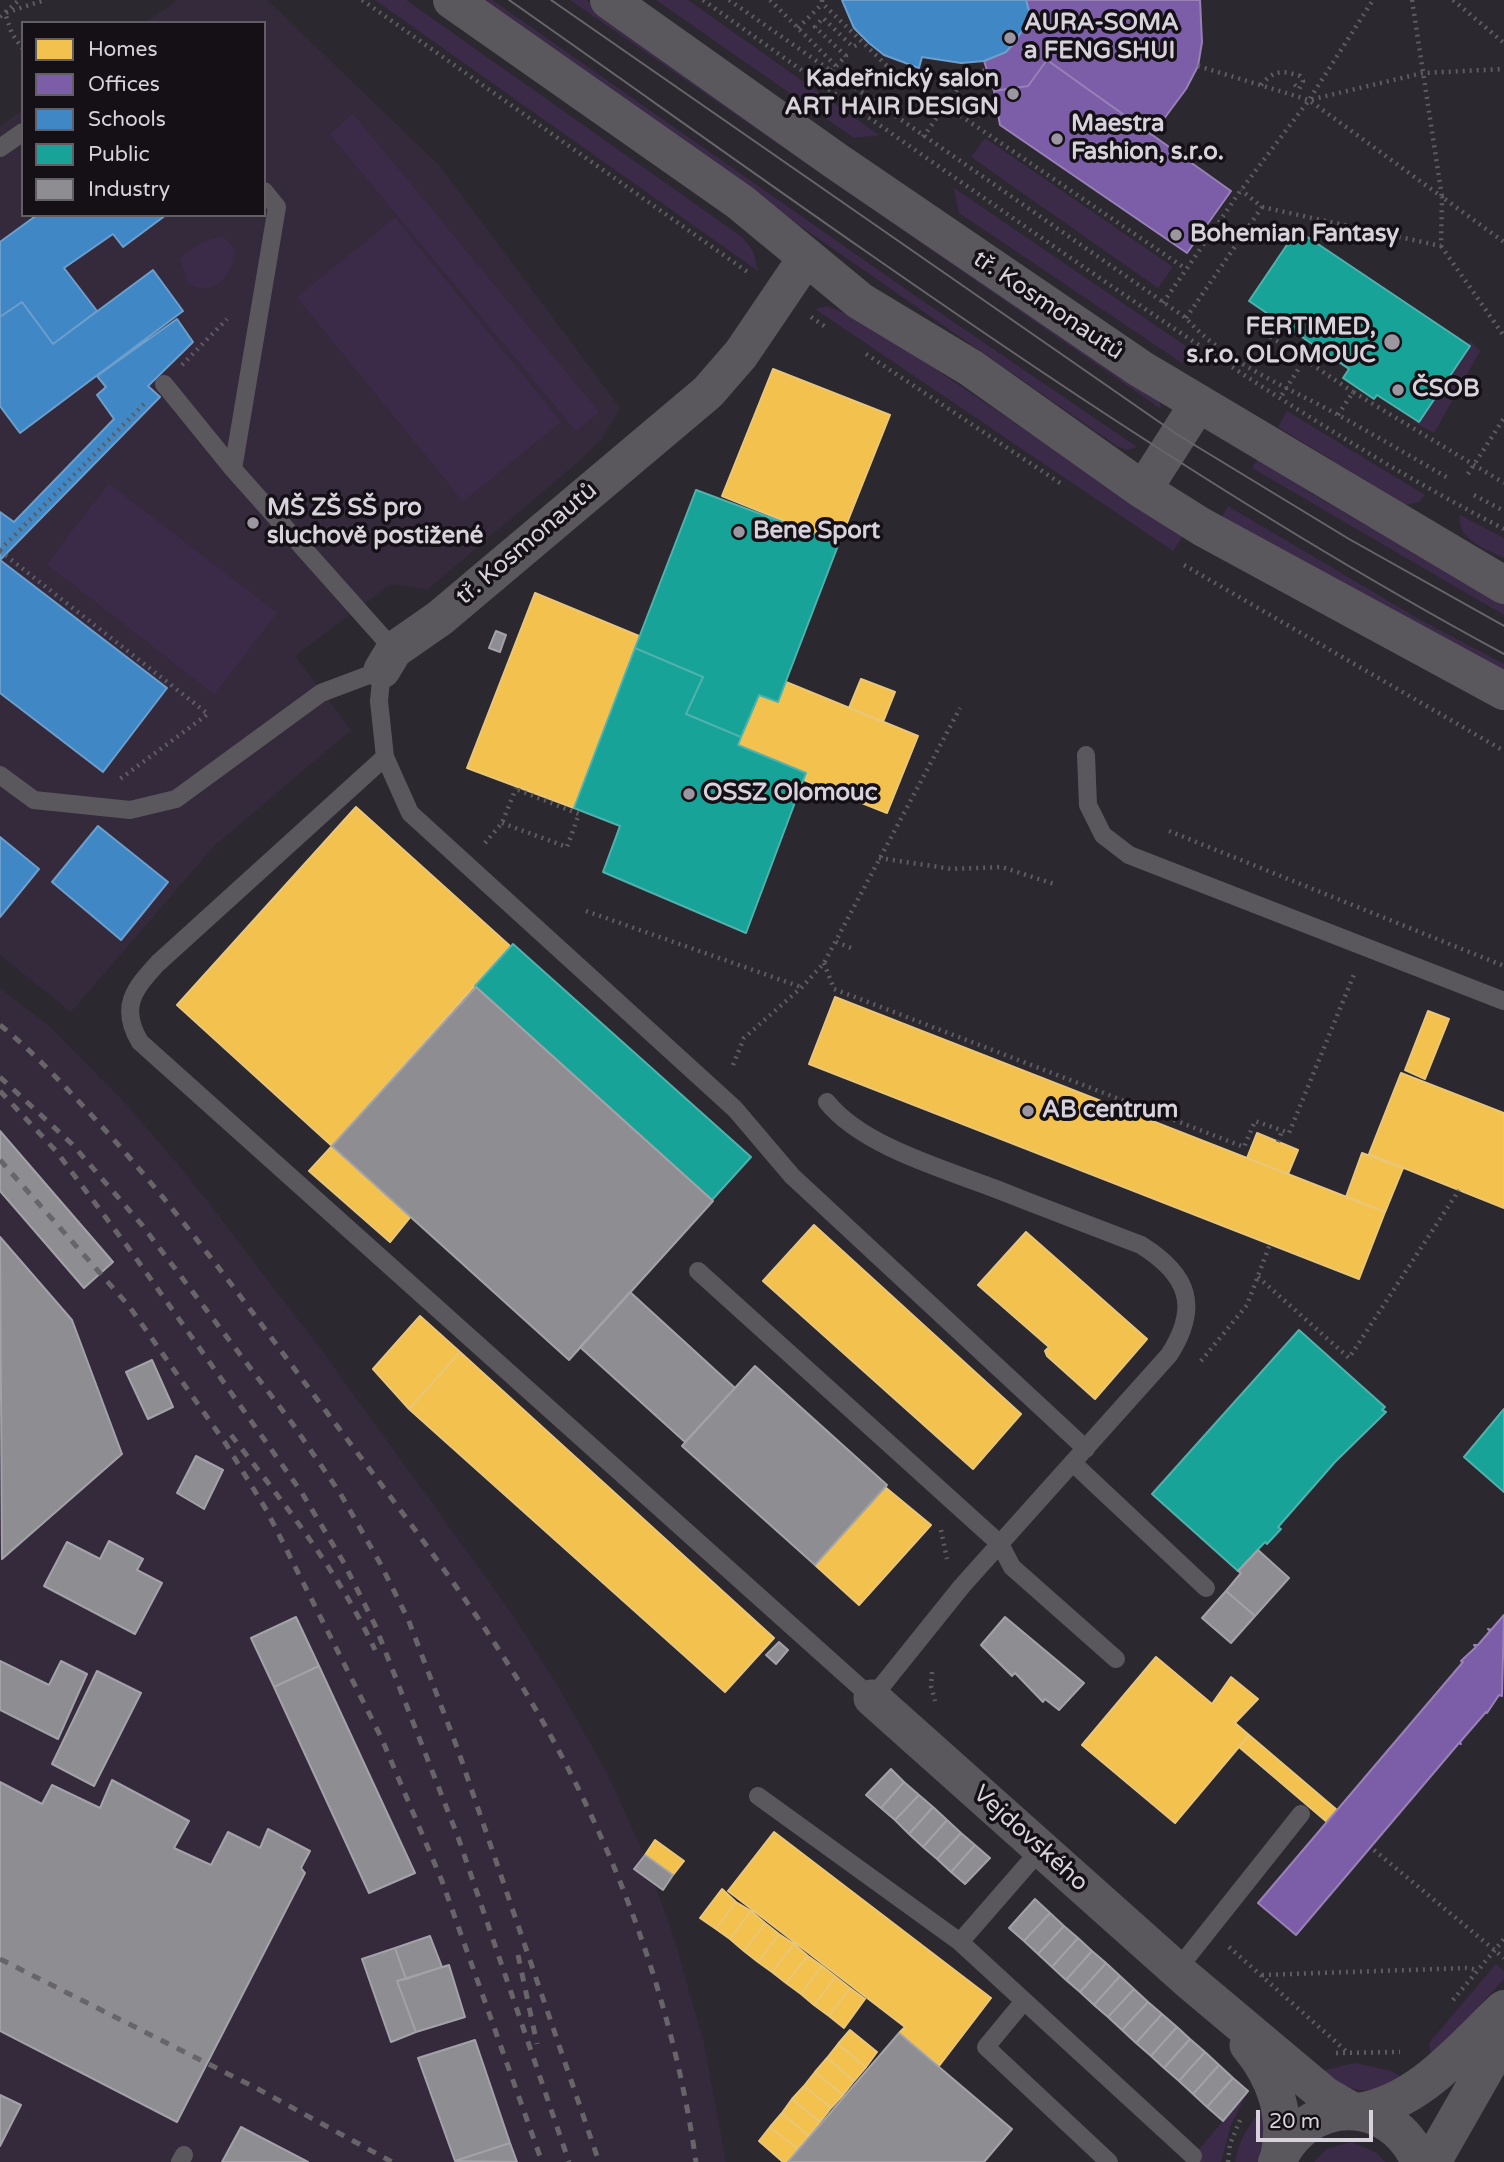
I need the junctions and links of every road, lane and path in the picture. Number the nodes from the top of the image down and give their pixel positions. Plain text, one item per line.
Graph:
1 (19, 0) edge
2 (45, 0) edge
3 (362, 0) edge
4 (452, 0) edge
5 (609, 0) edge
6 (704, 0) edge
7 (729, 0) edge
8 (769, 0) edge
9 (1373, 0) edge
10 (1412, 0) edge
11 (1453, 0) edge
12 (822, 2) edge
13 (2, 15) edge
14 (798, 28) junction
15 (860, 43) junction
16 (1504, 43) edge
17 (21, 46) edge
18 (836, 66) junction
19 (1198, 66) dead end
20 (987, 69) dead end
21 (1504, 69) edge
22 (831, 72) junction
23 (1423, 72) junction
24 (1293, 82) dead end
25 (1261, 85) junction
26 (1309, 100) junction
27 (946, 103) junction
28 (21, 133) edge
29 (923, 138) junction
30 (0, 148) edge
31 (1241, 190) junction
32 (266, 193) edge
33 (1442, 197) junction
34 (1262, 206) junction
35 (1504, 242) edge
36 (1441, 246) junction
37 (806, 258) junction
38 (1186, 269) junction
39 (760, 281) dead end
40 (261, 299) junction
41 (1163, 303) junction
42 (1186, 317) junction
43 (1253, 324) dead end
44 (1504, 335) edge
45 (1304, 360) junction
46 (164, 384) junction
47 (1286, 389) junction
48 (1353, 391) junction
49 (1282, 395) dead end
50 (1198, 404) junction
51 (1338, 415) junction
52 (1504, 418) edge
53 (1472, 466) junction
54 (233, 469) junction
55 (1468, 474) dead end
56 (1448, 478) dead end
57 (1504, 483) edge
58 (1143, 489) junction
59 (1474, 495) dead end
60 (1504, 511) edge
61 (1504, 529) edge
62 (0, 551) edge
63 (1504, 584) edge
64 (388, 660) junction
65 (1504, 691) edge
66 (960, 708) dead end
67 (1086, 755) dead end
68 (385, 757) junction
69 (0, 775) edge
70 (84, 805) junction
71 (502, 823) junction
72 (1169, 831) dead end
73 (879, 858) junction
74 (467, 865) junction
75 (1054, 884) dead end
76 (586, 911) dead end
77 (835, 942) junction
78 (1365, 947) junction
79 (854, 949) dead end
80 (824, 963) junction
81 (1504, 967) edge
82 (802, 987) junction
83 (1504, 1001) edge
84 (733, 1065) dead end
85 (827, 1102) dead end
86 (1282, 1131) junction
87 (1278, 1142) dead end
88 (1459, 1190) dead end
89 (698, 1271) dead end
90 (1258, 1276) dead end
91 (1086, 1449) junction
92 (1073, 1464) junction
93 (936, 1520) dead end
94 (1000, 1544) junction
95 (947, 1564) dead end
96 (1206, 1588) dead end
97 (1116, 1659) dead end
98 (933, 1667) dead end
99 (872, 1698) junction
100 (938, 1710) dead end
101 (758, 1796) dead end
102 (1301, 1814) dead end
103 (1041, 1849) junction
104 (1374, 1850) dead end
105 (1219, 1939) dead end
106 (1504, 1939) edge
107 (960, 1942) junction
108 (1495, 1950) junction
109 (1504, 1958) edge
110 (1478, 1970) junction
111 (1182, 1975) junction
112 (1262, 1975) junction
113 (1024, 2001) junction
114 (1452, 2001) dead end
115 (1504, 2009) edge
116 (1504, 2036) edge
117 (1346, 2051) junction
118 (1408, 2052) dead end
119 (1330, 2054) dead end
120 (1356, 2112) junction
121 (1193, 2156) dead end
122 (1278, 2161) edge
123 (1109, 2162) edge
124 (1420, 2162) edge
125 (1432, 2162) edge

1 - 13 path
2 - 13 path
3 - 39 path
4 - 37 street
5 - 50 street, tř. Kosmonautů
6 - 61 path
7 - 22 path
8 - 14 path
9 - 26 path
10 - 23 path
11 - 16 path
12 - 14 path
12 - 15 path
13 - 17 path
14 - 18 path
15 - 18 path
15 - 27 path
18 - 22 path
19 - 25 path
20 - 27 path
21 - 23 path
22 - 29 path
23 - 26 path
23 - 33 path
24 - 25 path
25 - 26 path
26 - 31 path
26 - 33 path
27 - 29 path
27 - 38 path
28 - 30 lane
29 - 41 path
31 - 34 path
31 - 38 path
32 - 40 lane
33 - 35 path
33 - 36 path
34 - 36 path
34 - 42 path
36 - 44 path
37 - 58 street
37 - 64 street, tř. Kosmonautů
38 - 41 path
40 - 46 path
40 - 54 lane
41 - 42 path
42 - 47 path
43 - 45 path
45 - 47 path
45 - 48 path
46 - 54 lane
46 - 62 path
47 - 49 path
47 - 51 path
48 - 51 path
48 - 53 path
50 - 58 street
50 - 63 street, tř. Kosmonautů
51 - 56 path
52 - 53 path
53 - 55 path
53 - 57 path
54 - 64 lane
58 - 65 street
59 - 60 path
62 - 70 path
64 - 68 lane
64 - 70 lane
66 - 73 path
67 - 78 lane
68 - 74 lane
68 - 99 lane
69 - 70 lane
71 - 71 path
71 - 74 path
72 - 81 path
73 - 75 path
73 - 77 path
74 - 91 lane
76 - 82 path
77 - 79 path
77 - 80 path
78 - 83 lane
78 - 86 path
80 - 82 path
80 - 86 path
82 - 84 path
85 - 91 lane
86 - 87 path
88 - 90 path
89 - 94 lane
91 - 92 lane
92 - 94 lane
92 - 96 lane
93 - 95 path
94 - 97 lane
94 - 99 lane
98 - 100 path
99 - 103 street, Vejdovského
101 - 107 lane
102 - 111 lane
103 - 107 lane
103 - 111 street, Vejdovského
104 - 108 path
105 - 112 path
106 - 108 path
107 - 113 lane
108 - 109 path
108 - 110 path
110 - 112 path
110 - 114 path
111 - 120 street, Vejdovského
111 - 122 street, Vejdovského
112 - 117 path
113 - 121 lane
113 - 123 lane
115 - 120 street, Vejdovského
116 - 125 street
117 - 118 path
117 - 119 path
120 - 122 street, Vejdovského
120 - 124 street, Vejdovského

